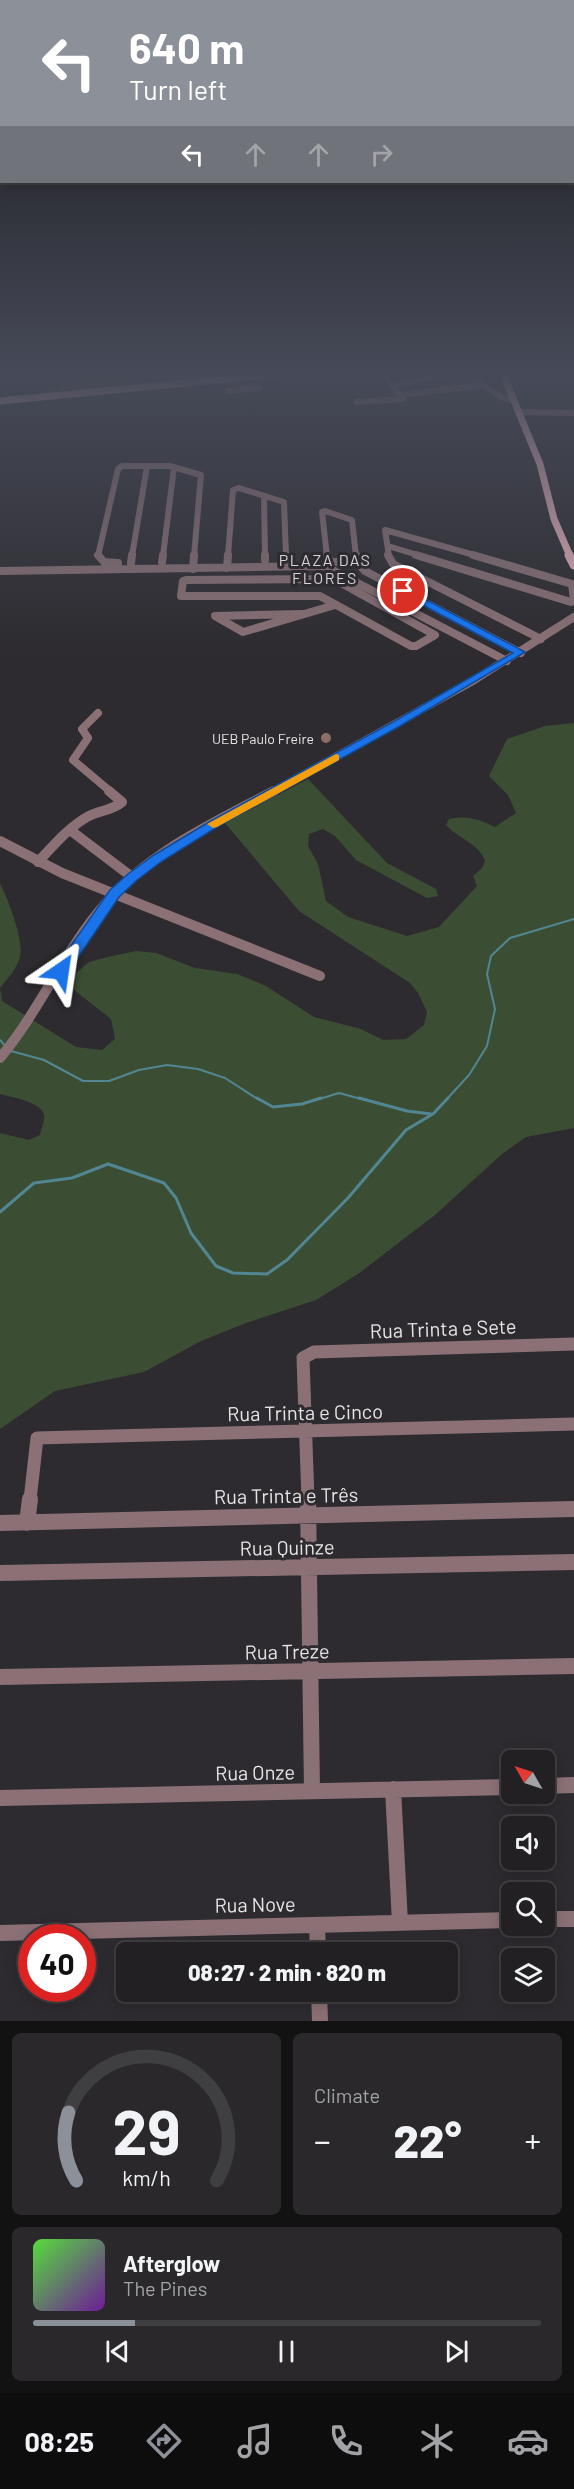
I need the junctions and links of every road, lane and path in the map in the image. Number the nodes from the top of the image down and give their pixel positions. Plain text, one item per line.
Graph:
1 (118, 468) edge
2 (147, 468) edge
3 (174, 468) edge
4 (178, 468) edge
5 (541, 468) edge
6 (264, 496) junction
7 (388, 546) junction
8 (265, 560) dead end
9 (286, 560) dead end
10 (162, 562) junction
11 (357, 562) junction
12 (130, 563) junction
13 (193, 565) junction
14 (574, 565) edge
15 (317, 567) junction
16 (227, 568) junction
17 (0, 571) edge
18 (317, 579) junction
19 (335, 605) junction
20 (303, 614) junction
21 (574, 617) edge
22 (541, 639) junction
23 (521, 652) junction
24 (505, 662) junction
25 (98, 714) dead end
26 (70, 830) junction
27 (0, 841) edge
28 (38, 862) junction
29 (132, 877) junction
30 (114, 894) junction
31 (320, 976) dead end
32 (6, 1052) edge
33 (574, 1344) edge
34 (574, 1424) edge
35 (306, 1431) junction
36 (574, 1509) edge
37 (309, 1515) junction
38 (27, 1522) junction
39 (0, 1523) edge
40 (574, 1562) edge
41 (311, 1567) junction
42 (0, 1573) edge
43 (574, 1666) edge
44 (311, 1672) junction
45 (0, 1677) edge
46 (574, 1785) edge
47 (555, 1786) edge
48 (501, 1787) edge
49 (393, 1789) junction
50 (312, 1791) junction
51 (0, 1798) edge
52 (574, 1918) edge
53 (555, 1919) edge
54 (501, 1920) edge
55 (400, 1923) junction
56 (317, 1925) junction
57 (0, 1933) edge
58 (318, 1942) edge
59 (319, 2002) edge
60 (320, 2021) edge

1 - 12 street
2 - 12 street
3 - 10 street
4 - 13 street
5 - 14 main road
6 - 8 street
6 - 9 street
6 - 16 street
7 - 7 street
7 - 22 street
10 - 12 street
10 - 13 street
11 - 11 street
11 - 23 street
13 - 16 street
13 - 17 street
15 - 16 street
15 - 18 street
15 - 24 street
18 - 19 street
18 - 19 street
19 - 20 street
20 - 20 street
21 - 22 street
22 - 23 street
23 - 24 street
24 - 29 street
25 - 26 street
26 - 28 street
26 - 29 street
27 - 28 street
28 - 30 street
29 - 30 street
30 - 31 street
30 - 32 street
33 - 35 street, Rua Trinta e Sete
34 - 35 street, Rua Trinta e Cinco
35 - 37 street
35 - 38 street, Rua Trinta e Cinco
36 - 37 street, Rua Trinta e Três
37 - 38 street, Rua Trinta e Três
37 - 41 street
38 - 39 street, Rua Trinta e Três
40 - 41 street, Rua Quinze
41 - 42 street, Rua Quinze
41 - 44 street
43 - 44 street, Rua Treze
44 - 45 street, Rua Treze
44 - 50 street
46 - 47 street
48 - 49 street, Rua Onze
49 - 50 street, Rua Onze
49 - 55 street
50 - 51 street, Rua Onze
52 - 53 street
54 - 55 street, Rua Nove
55 - 56 street, Rua Nove
56 - 57 street, Rua Nove
56 - 58 street
59 - 60 street

